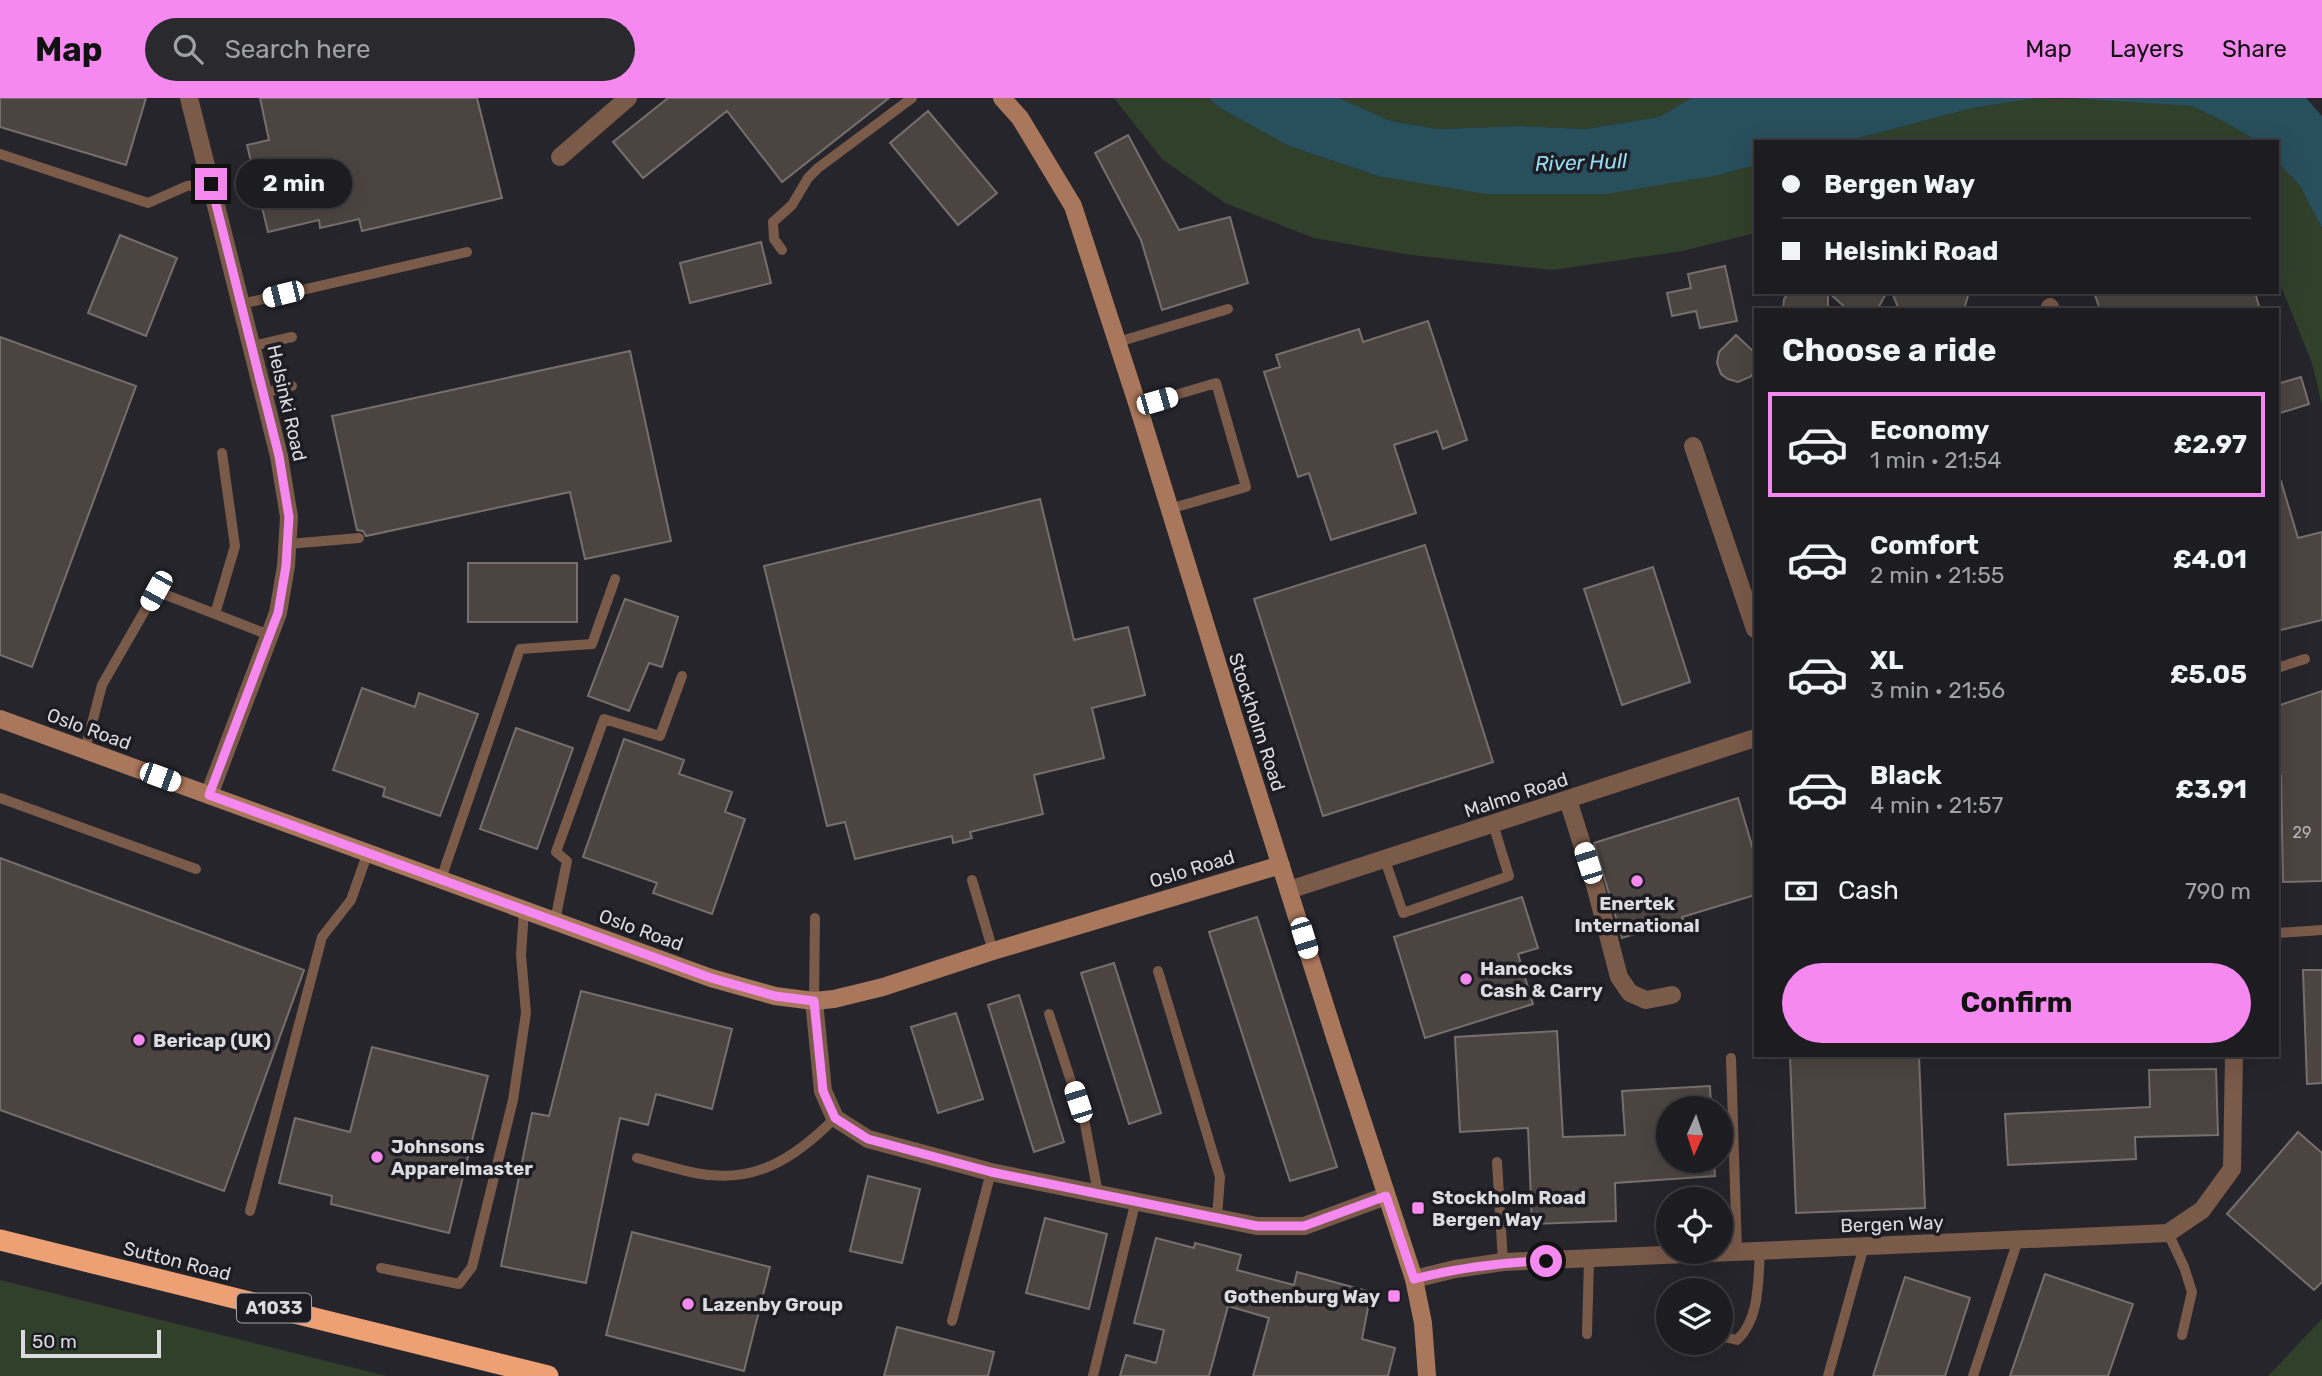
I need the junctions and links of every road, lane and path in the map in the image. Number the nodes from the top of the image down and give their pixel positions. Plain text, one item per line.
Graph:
1 (189, 98) edge
2 (628, 98) edge
3 (912, 98) edge
4 (1002, 98) edge
5 (0, 154) edge
6 (560, 158) dead end
7 (211, 184) junction
8 (782, 250) dead end
9 (467, 252) dead end
10 (241, 304) junction
11 (1228, 309) dead end
12 (292, 337) dead end
13 (1118, 342) junction
14 (252, 346) junction
15 (292, 386) dead end
16 (264, 393) junction
17 (1138, 406) junction
18 (1693, 446) dead end
19 (222, 453) dead end
20 (1169, 509) junction
21 (359, 538) dead end
22 (288, 544) junction
23 (615, 579) dead end
24 (215, 614) junction
25 (1754, 626) edge
26 (269, 635) junction
27 (2305, 659) dead end
28 (2279, 667) edge
29 (682, 676) dead end
30 (0, 719) edge
31 (1754, 742) edge
32 (85, 750) junction
33 (209, 795) junction
34 (0, 798) edge
35 (1568, 800) junction
36 (1493, 824) junction
37 (368, 852) junction
38 (1385, 860) junction
39 (1281, 865) junction
40 (196, 869) dead end
41 (441, 879) junction
42 (972, 880) dead end
43 (1289, 890) junction
44 (524, 910) junction
45 (815, 918) dead end
46 (555, 921) junction
47 (2322, 930) edge
48 (2279, 933) edge
49 (993, 951) junction
50 (1158, 971) dead end
51 (1672, 995) dead end
52 (814, 1001) junction
53 (1049, 1014) dead end
54 (2234, 1057) edge
55 (1731, 1058) dead end
56 (835, 1118) junction
57 (637, 1158) dead end
58 (1497, 1162) dead end
59 (991, 1172) junction
60 (1098, 1193) junction
61 (1386, 1196) junction
62 (1136, 1200) junction
63 (250, 1211) dead end
64 (1217, 1217) junction
65 (2168, 1233) junction
66 (0, 1240) edge
67 (2018, 1240) junction
68 (1864, 1246) junction
69 (1760, 1251) junction
70 (1737, 1252) junction
71 (1589, 1259) junction
72 (1503, 1262) junction
73 (381, 1268) dead end
74 (1414, 1279) junction
75 (951, 1321) dead end
76 (1587, 1334) dead end
77 (2182, 1335) dead end
78 (1733, 1339) edge
79 (548, 1376) edge
80 (1093, 1376) edge
81 (1427, 1376) edge
82 (1828, 1376) edge
83 (1973, 1376) edge

1 - 7 street, Helsinki Road
2 - 6 street
3 - 8 lane
4 - 13 street, Stockholm Road
5 - 7 lane
7 - 10 street, Helsinki Road
9 - 10 lane
10 - 14 street, Helsinki Road
11 - 13 lane
12 - 14 lane
13 - 17 street, Stockholm Road
14 - 16 street, Helsinki Road
15 - 16 lane
16 - 22 street, Helsinki Road
17 - 20 street, Stockholm Road
17 - 20 lane
18 - 25 street
19 - 24 lane
20 - 39 street, Stockholm Road
21 - 22 lane
22 - 26 street, Helsinki Road
23 - 41 lane
24 - 26 lane
24 - 32 lane
26 - 33 street, Helsinki Road
27 - 28 lane
29 - 46 lane
30 - 32 street, Oslo Road
31 - 35 street, Malmo Road
32 - 33 street, Oslo Road
33 - 37 street, Oslo Road
34 - 40 lane
35 - 36 street, Malmo Road
35 - 51 street
36 - 38 street, Malmo Road
36 - 38 lane
37 - 41 street, Oslo Road
37 - 63 lane
38 - 43 street, Malmo Road
39 - 43 street, Stockholm Road
39 - 49 street, Oslo Road
41 - 44 street, Oslo Road
42 - 49 lane
43 - 61 street, Stockholm Road
44 - 46 street, Oslo Road
44 - 73 lane
45 - 52 lane
46 - 52 street, Oslo Road
47 - 48 lane
49 - 52 street, Oslo Road
50 - 64 lane
52 - 56 street
53 - 60 lane
54 - 65 street
55 - 70 lane
56 - 57 lane
56 - 59 street
58 - 72 lane
59 - 60 street
59 - 75 lane
60 - 62 street
61 - 64 street
61 - 74 street, Stockholm Road
62 - 64 street
62 - 80 lane
65 - 67 street, Bergen Way
65 - 77 lane
66 - 79 highway, Sutton Road / A1033
67 - 68 street, Bergen Way
67 - 83 lane
68 - 69 street, Bergen Way
68 - 82 lane
69 - 70 street, Bergen Way
69 - 78 lane
70 - 71 street, Bergen Way
71 - 72 street, Bergen Way
71 - 76 lane
72 - 74 street, Bergen Way
74 - 81 street, Stockholm Road

